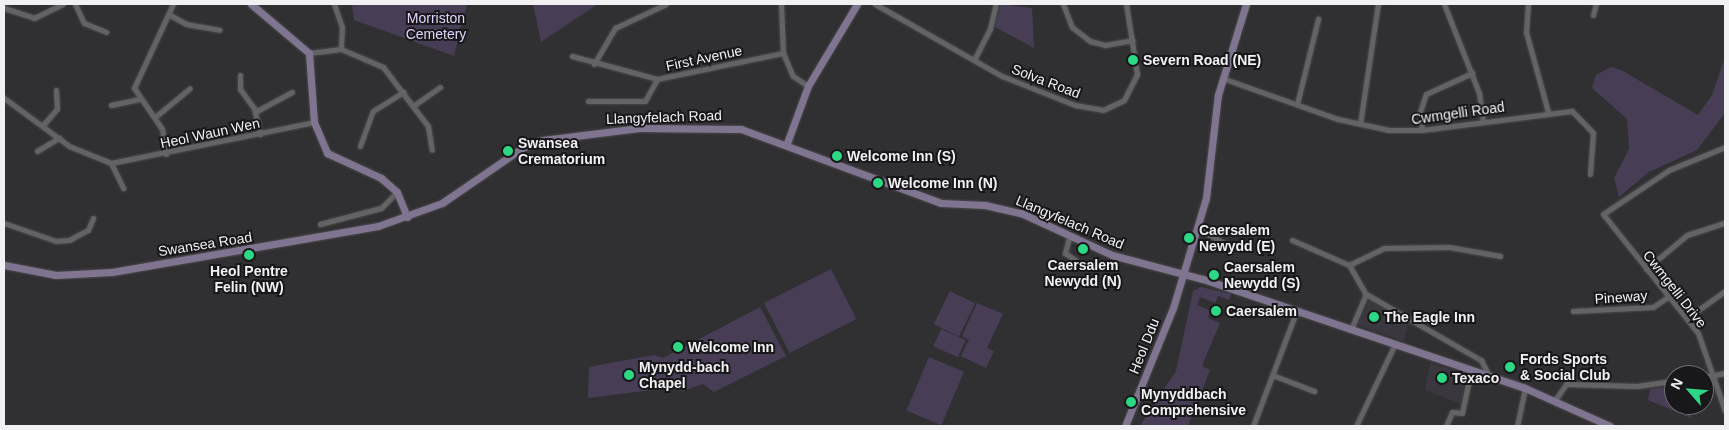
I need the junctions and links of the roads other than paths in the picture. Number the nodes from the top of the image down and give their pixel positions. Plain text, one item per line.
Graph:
1 (64, 4) edge
2 (75, 4) edge
3 (173, 4) edge
4 (251, 4) edge
5 (334, 4) edge
6 (666, 4) edge
7 (781, 4) edge
8 (857, 4) edge
9 (875, 4) edge
10 (996, 4) edge
11 (1063, 4) edge
12 (1126, 4) edge
13 (1246, 4) edge
14 (1378, 4) edge
15 (1444, 4) edge
16 (1528, 4) edge
17 (1596, 4) edge
18 (4, 8) edge
19 (170, 15) junction
20 (1593, 15) dead end
21 (1318, 19) dead end
22 (219, 30) dead end
23 (106, 32) dead end
24 (1133, 40) junction
25 (341, 49) junction
26 (308, 53) junction
27 (783, 53) junction
28 (572, 56) dead end
29 (974, 60) junction
30 (594, 64) junction
31 (1472, 73) junction
32 (240, 75) dead end
33 (1222, 78) junction
34 (657, 79) junction
35 (808, 86) junction
36 (190, 88) dead end
37 (440, 88) dead end
38 (56, 90) dead end
39 (292, 92) dead end
40 (402, 92) junction
41 (4, 98) edge
42 (139, 99) junction
43 (588, 101) dead end
44 (1297, 104) junction
45 (111, 105) dead end
46 (413, 106) junction
47 (255, 112) junction
48 (1548, 112) junction
49 (155, 117) junction
50 (1483, 121) junction
51 (314, 122) junction
52 (1360, 124) junction
53 (43, 125) junction
54 (1422, 130) junction
55 (260, 134) junction
56 (59, 138) junction
57 (787, 143) junction
58 (360, 146) dead end
59 (1725, 147) edge
60 (432, 150) dead end
61 (37, 151) dead end
62 (166, 154) junction
63 (112, 163) junction
64 (1590, 174) dead end
65 (123, 188) dead end
66 (397, 192) junction
67 (407, 217) junction
68 (93, 218) dead end
69 (1725, 222) edge
70 (4, 223) edge
71 (320, 224) dead end
72 (1196, 228) junction
73 (1069, 238) junction
74 (1292, 240) dead end
75 (1231, 247) dead end
76 (1500, 256) dead end
77 (1077, 261) dead end
78 (1350, 264) junction
79 (4, 265) edge
80 (1646, 269) junction
81 (1184, 274) junction
82 (1725, 290) edge
83 (1366, 294) junction
84 (1668, 297) junction
85 (1573, 311) dead end
86 (1296, 312) junction
87 (1687, 318) junction
88 (1351, 330) junction
89 (1395, 344) junction
90 (1708, 365) edge
91 (1471, 370) junction
92 (1275, 376) junction
93 (1489, 376) junction
94 (1714, 378) edge
95 (1664, 382) edge
96 (1525, 388) junction
97 (1314, 391) dead end
98 (1555, 400) junction
99 (1725, 411) edge
100 (1125, 426) edge
101 (1253, 426) edge
102 (1356, 426) edge
103 (1446, 426) edge
104 (1517, 426) edge
105 (1610, 426) edge

1 - 18 street
2 - 23 street
3 - 19 street
4 - 26 main road
5 - 25 street
6 - 30 street
7 - 27 street
8 - 35 main road
9 - 29 street, Solva Road
10 - 29 street
11 - 24 street
12 - 24 street, Solva Road
13 - 33 main road, Heol Ddu
14 - 52 street
15 - 31 street
16 - 48 street
17 - 20 street
19 - 22 street
19 - 42 street
21 - 44 street
24 - 29 street, Solva Road
25 - 26 street
25 - 40 street
26 - 51 main road
27 - 34 street, First Avenue
27 - 35 street
28 - 30 street, First Avenue
30 - 34 street, First Avenue
31 - 50 street
31 - 54 street
32 - 47 street
33 - 44 street, Cwmgelli Road
33 - 72 main road, Heol Ddu
34 - 43 street
35 - 57 main road
36 - 49 street
37 - 46 street
38 - 53 street
39 - 47 street
40 - 46 street
40 - 58 street
41 - 53 street, Heol Waun Wen
42 - 45 street
42 - 49 street
44 - 52 street, Cwmgelli Road
46 - 60 street
47 - 55 street
48 - 50 street, Cwmgelli Road
48 - 64 street, Cwmgelli Road
49 - 62 street
50 - 54 street, Cwmgelli Road
51 - 55 street, Heol Waun Wen
51 - 66 main road
52 - 54 street, Cwmgelli Road
53 - 56 street, Heol Waun Wen
55 - 62 street, Heol Waun Wen
56 - 61 street
56 - 63 street, Heol Waun Wen
57 - 67 main road, Llangyfelach Road
57 - 73 main road, Llangyfelach Road
59 - 80 street, Cwmgelli Drive
62 - 63 street, Heol Waun Wen
63 - 65 street
66 - 67 main road
66 - 71 street
67 - 79 main road, Swansea Road
68 - 70 street
69 - 80 street
72 - 75 street
72 - 81 main road, Heol Ddu
73 - 77 street
73 - 81 main road, Llangyfelach Road
74 - 78 street
76 - 78 street
78 - 83 street
80 - 84 street, Cwmgelli Drive
81 - 86 main road, Llangyfelach Road
81 - 100 main road, Heol Ddu
82 - 87 street
83 - 88 street
83 - 93 street
84 - 85 street, Pineway
84 - 87 street, Cwmgelli Drive
86 - 88 main road, Llangyfelach Road
86 - 92 street
87 - 90 street, Cwmgelli Drive
88 - 89 main road, Llangyfelach Road
89 - 91 main road, Llangyfelach Road
89 - 102 street
91 - 93 main road, Llangyfelach Road
91 - 103 street
92 - 97 street
92 - 101 street
93 - 96 main road, Llangyfelach Road
94 - 99 street, Cwmgelli Drive
95 - 98 street
96 - 98 main road, Llangyfelach Road
96 - 104 street
98 - 105 main road, Llangyfelach Road

